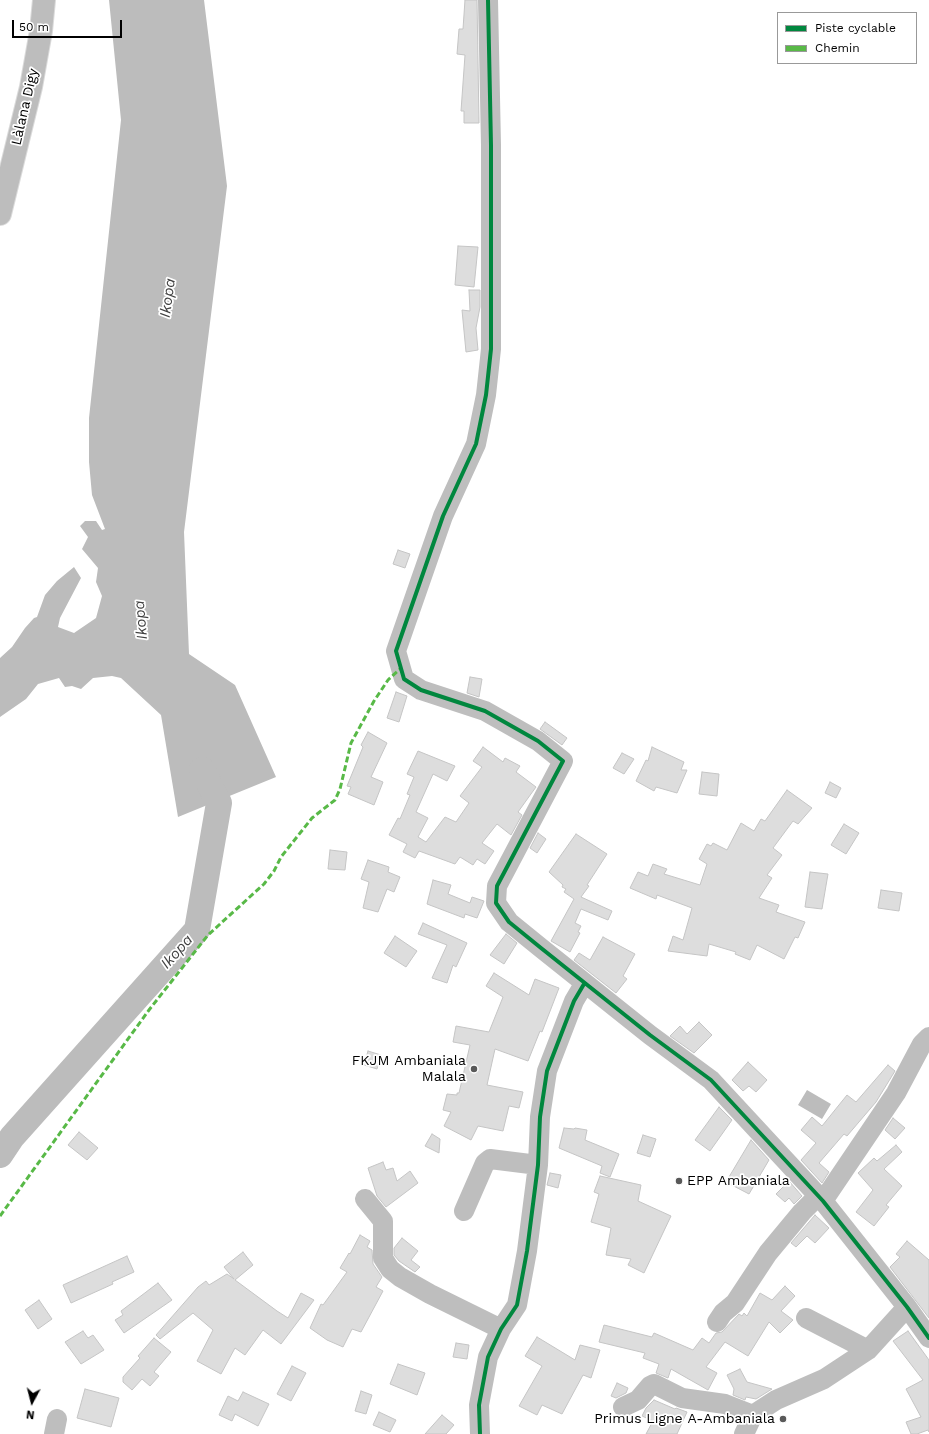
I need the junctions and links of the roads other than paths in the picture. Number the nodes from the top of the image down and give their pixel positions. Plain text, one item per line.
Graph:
1 (44, 0) edge
2 (488, 0) edge
3 (0, 214) edge
4 (584, 984) junction
5 (929, 1037) edge
6 (538, 1165) junction
7 (821, 1198) junction
8 (365, 1199) dead end
9 (464, 1212) dead end
10 (907, 1307) junction
11 (806, 1318) dead end
12 (717, 1322) dead end
13 (500, 1329) junction
14 (929, 1338) edge
15 (868, 1350) junction
16 (623, 1407) dead end
17 (753, 1415) junction
18 (480, 1434) edge
19 (744, 1434) edge

1 - 3 main road, Làlana Digy
2 - 4 street
4 - 6 street
4 - 7 street
5 - 7 street
6 - 9 street
6 - 13 street
7 - 10 street
7 - 12 street
8 - 13 street
10 - 14 street
10 - 15 street
11 - 15 street
13 - 18 street
15 - 17 street
16 - 17 street
17 - 19 street

